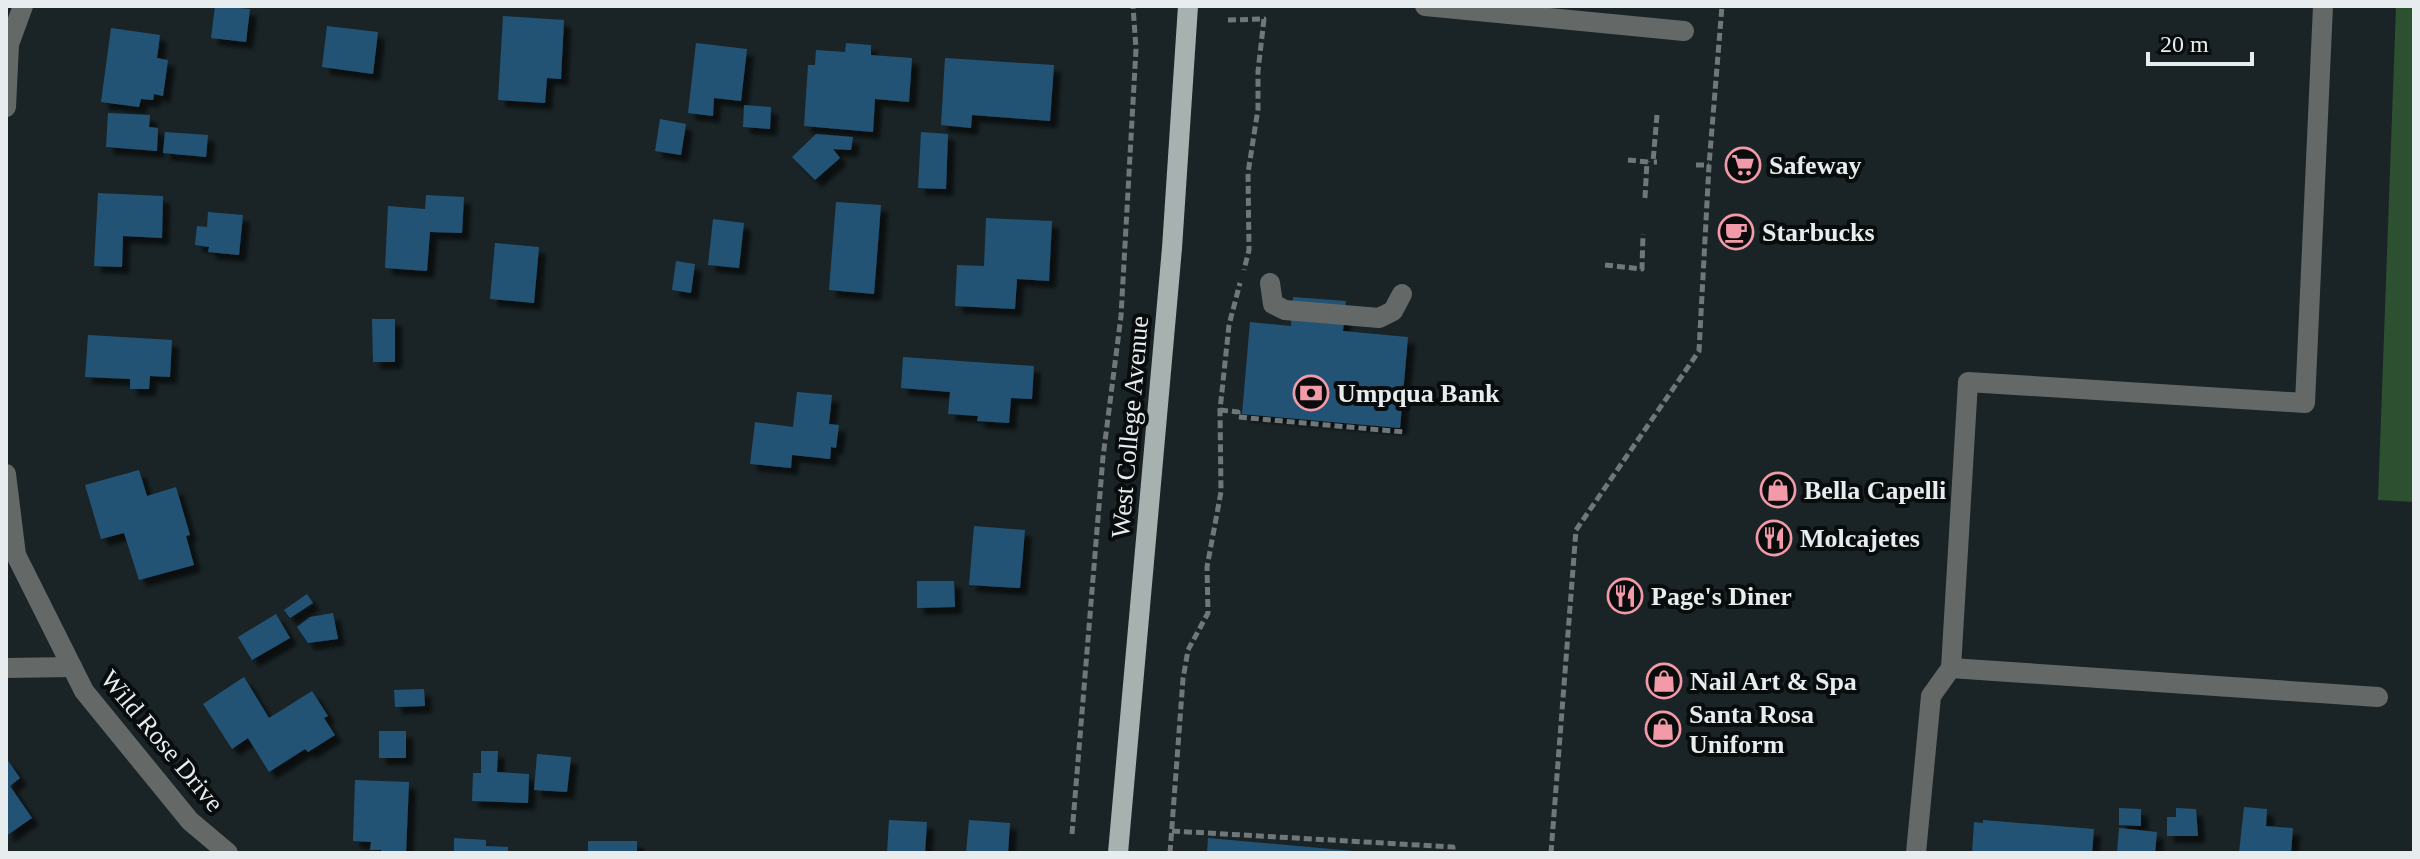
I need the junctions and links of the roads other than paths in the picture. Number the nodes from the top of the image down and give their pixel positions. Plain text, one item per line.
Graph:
1 (23, 6) edge
2 (1188, 6) edge
3 (1425, 6) edge
4 (2323, 6) edge
5 (1684, 31) dead end
6 (6, 107) edge
7 (1270, 283) dead end
8 (1402, 294) dead end
9 (6, 474) edge
10 (72, 667) junction
11 (6, 668) edge
12 (1951, 668) junction
13 (2378, 697) dead end
14 (228, 853) edge
15 (1118, 853) edge
16 (1916, 853) edge

1 - 6 street
2 - 15 main road, West College Avenue
3 - 5 street
4 - 12 street
7 - 8 street
9 - 10 street, Wild Rose Drive
10 - 11 street
10 - 14 street, Wild Rose Drive
12 - 13 street
12 - 16 street

